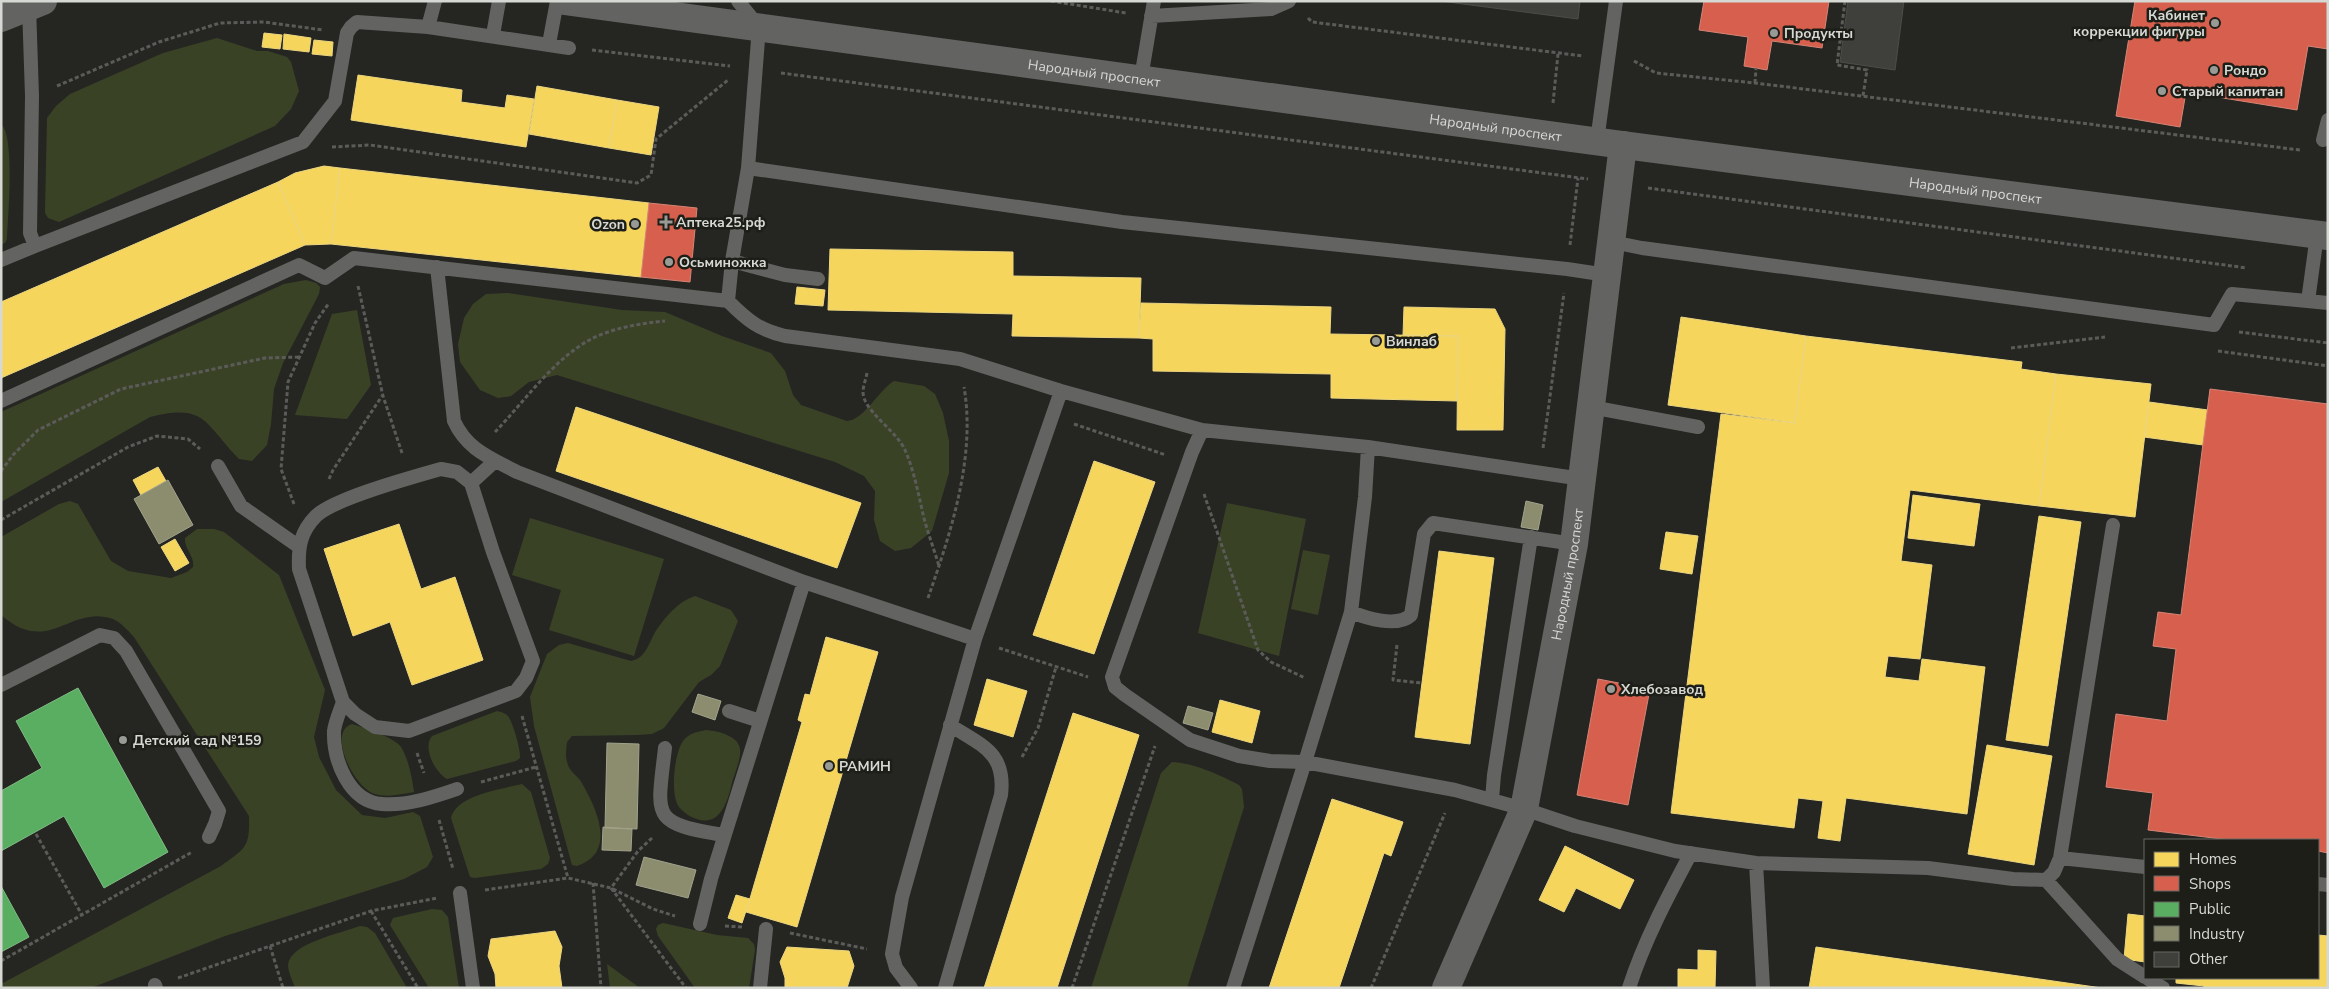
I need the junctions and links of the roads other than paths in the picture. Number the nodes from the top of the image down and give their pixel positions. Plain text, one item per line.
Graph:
1 (434, 1) edge
2 (499, 1) edge
3 (557, 1) edge
4 (564, 1) edge
5 (738, 1) edge
6 (1154, 1) edge
7 (1616, 1) edge
8 (1289, 2) edge
9 (36, 4) edge
10 (1151, 16) junction
11 (1, 18) edge
12 (428, 26) junction
13 (759, 27) junction
14 (493, 35) junction
15 (549, 44) junction
16 (569, 48) road end
17 (1141, 78) junction
18 (2328, 120) edge
19 (2323, 140) dead end
20 (1610, 143) junction
21 (748, 168) junction
22 (2322, 236) edge
23 (1612, 242) junction
24 (35, 246) junction
25 (1, 260) edge
26 (732, 261) junction
27 (437, 267) junction
28 (1607, 275) junction
29 (818, 279) dead end
30 (728, 300) junction
31 (2308, 301) junction
32 (2328, 303) edge
33 (1061, 391) junction
34 (1, 401) edge
35 (1591, 407) junction
36 (1698, 427) dead end
37 (1202, 430) junction
38 (1368, 447) junction
39 (495, 461) junction
40 (218, 466) road end
41 (1582, 479) junction
42 (471, 483) junction
43 (2113, 525) dead end
44 (1531, 537) junction
45 (1574, 544) junction
46 (298, 546) junction
47 (804, 582) junction
48 (1351, 612) junction
49 (975, 639) junction
50 (1, 686) edge
51 (343, 702) junction
52 (729, 711) dead end
53 (760, 720) junction
54 (950, 725) junction
55 (665, 748) dead end
56 (1305, 762) junction
57 (457, 789) road end
58 (1492, 799) junction
59 (1524, 809) junction
60 (724, 835) junction
61 (209, 837) road end
62 (1691, 853) junction
63 (2060, 858) junction
64 (1756, 863) junction
65 (2144, 867) edge
66 (2046, 880) junction
67 (460, 893) road end
68 (700, 924) road end
69 (766, 929) road end
70 (2144, 976) edge
71 (2149, 979) edge
72 (473, 988) edge
73 (760, 988) edge
74 (911, 988) edge
75 (945, 988) edge
76 (1233, 988) edge
77 (1446, 988) edge
78 (1629, 988) edge
79 (1763, 988) edge
80 (2163, 988) edge

1 - 12 lane
2 - 14 lane
3 - 15 lane
4 - 13 main road, Народный проспект
5 - 13 lane
6 - 10 lane
7 - 20 lane
8 - 10 lane
9 - 11 main road
9 - 24 lane
10 - 17 lane
12 - 14 lane
12 - 24 lane
13 - 17 main road, Народный проспект
13 - 21 lane
14 - 15 lane
15 - 16 lane
17 - 20 main road, Народный проспект
18 - 19 lane
20 - 22 main road, Народный проспект
20 - 23 street, Народный проспект
21 - 26 lane
21 - 28 lane
22 - 31 lane
23 - 28 street, Народный проспект
23 - 31 lane
24 - 25 lane
26 - 29 lane
26 - 30 lane
27 - 30 lane
27 - 34 lane
27 - 39 lane
28 - 35 street, Народный проспект
30 - 33 lane
31 - 32 lane
33 - 37 lane
33 - 49 lane
35 - 36 lane
35 - 41 street, Народный проспект
37 - 38 lane
37 - 56 lane
38 - 41 lane
38 - 48 lane
39 - 42 lane
39 - 47 lane
40 - 46 lane
41 - 45 street, Народный проспект
42 - 46 lane
42 - 51 lane
43 - 63 lane
44 - 45 lane
44 - 48 lane
44 - 58 lane
45 - 59 street, Народный проспект
46 - 51 lane
47 - 49 lane
47 - 53 lane
48 - 56 lane
49 - 54 lane
50 - 61 lane
51 - 57 lane
52 - 53 lane
53 - 60 lane
54 - 74 lane
54 - 75 lane
55 - 60 lane
56 - 58 lane
56 - 76 lane
58 - 59 lane
59 - 62 lane
59 - 77 street, Народный проспект
60 - 68 lane
62 - 64 lane
62 - 78 lane
63 - 65 lane
63 - 66 lane
64 - 66 lane
64 - 79 lane
66 - 70 lane
67 - 72 lane
69 - 73 lane
71 - 80 lane

